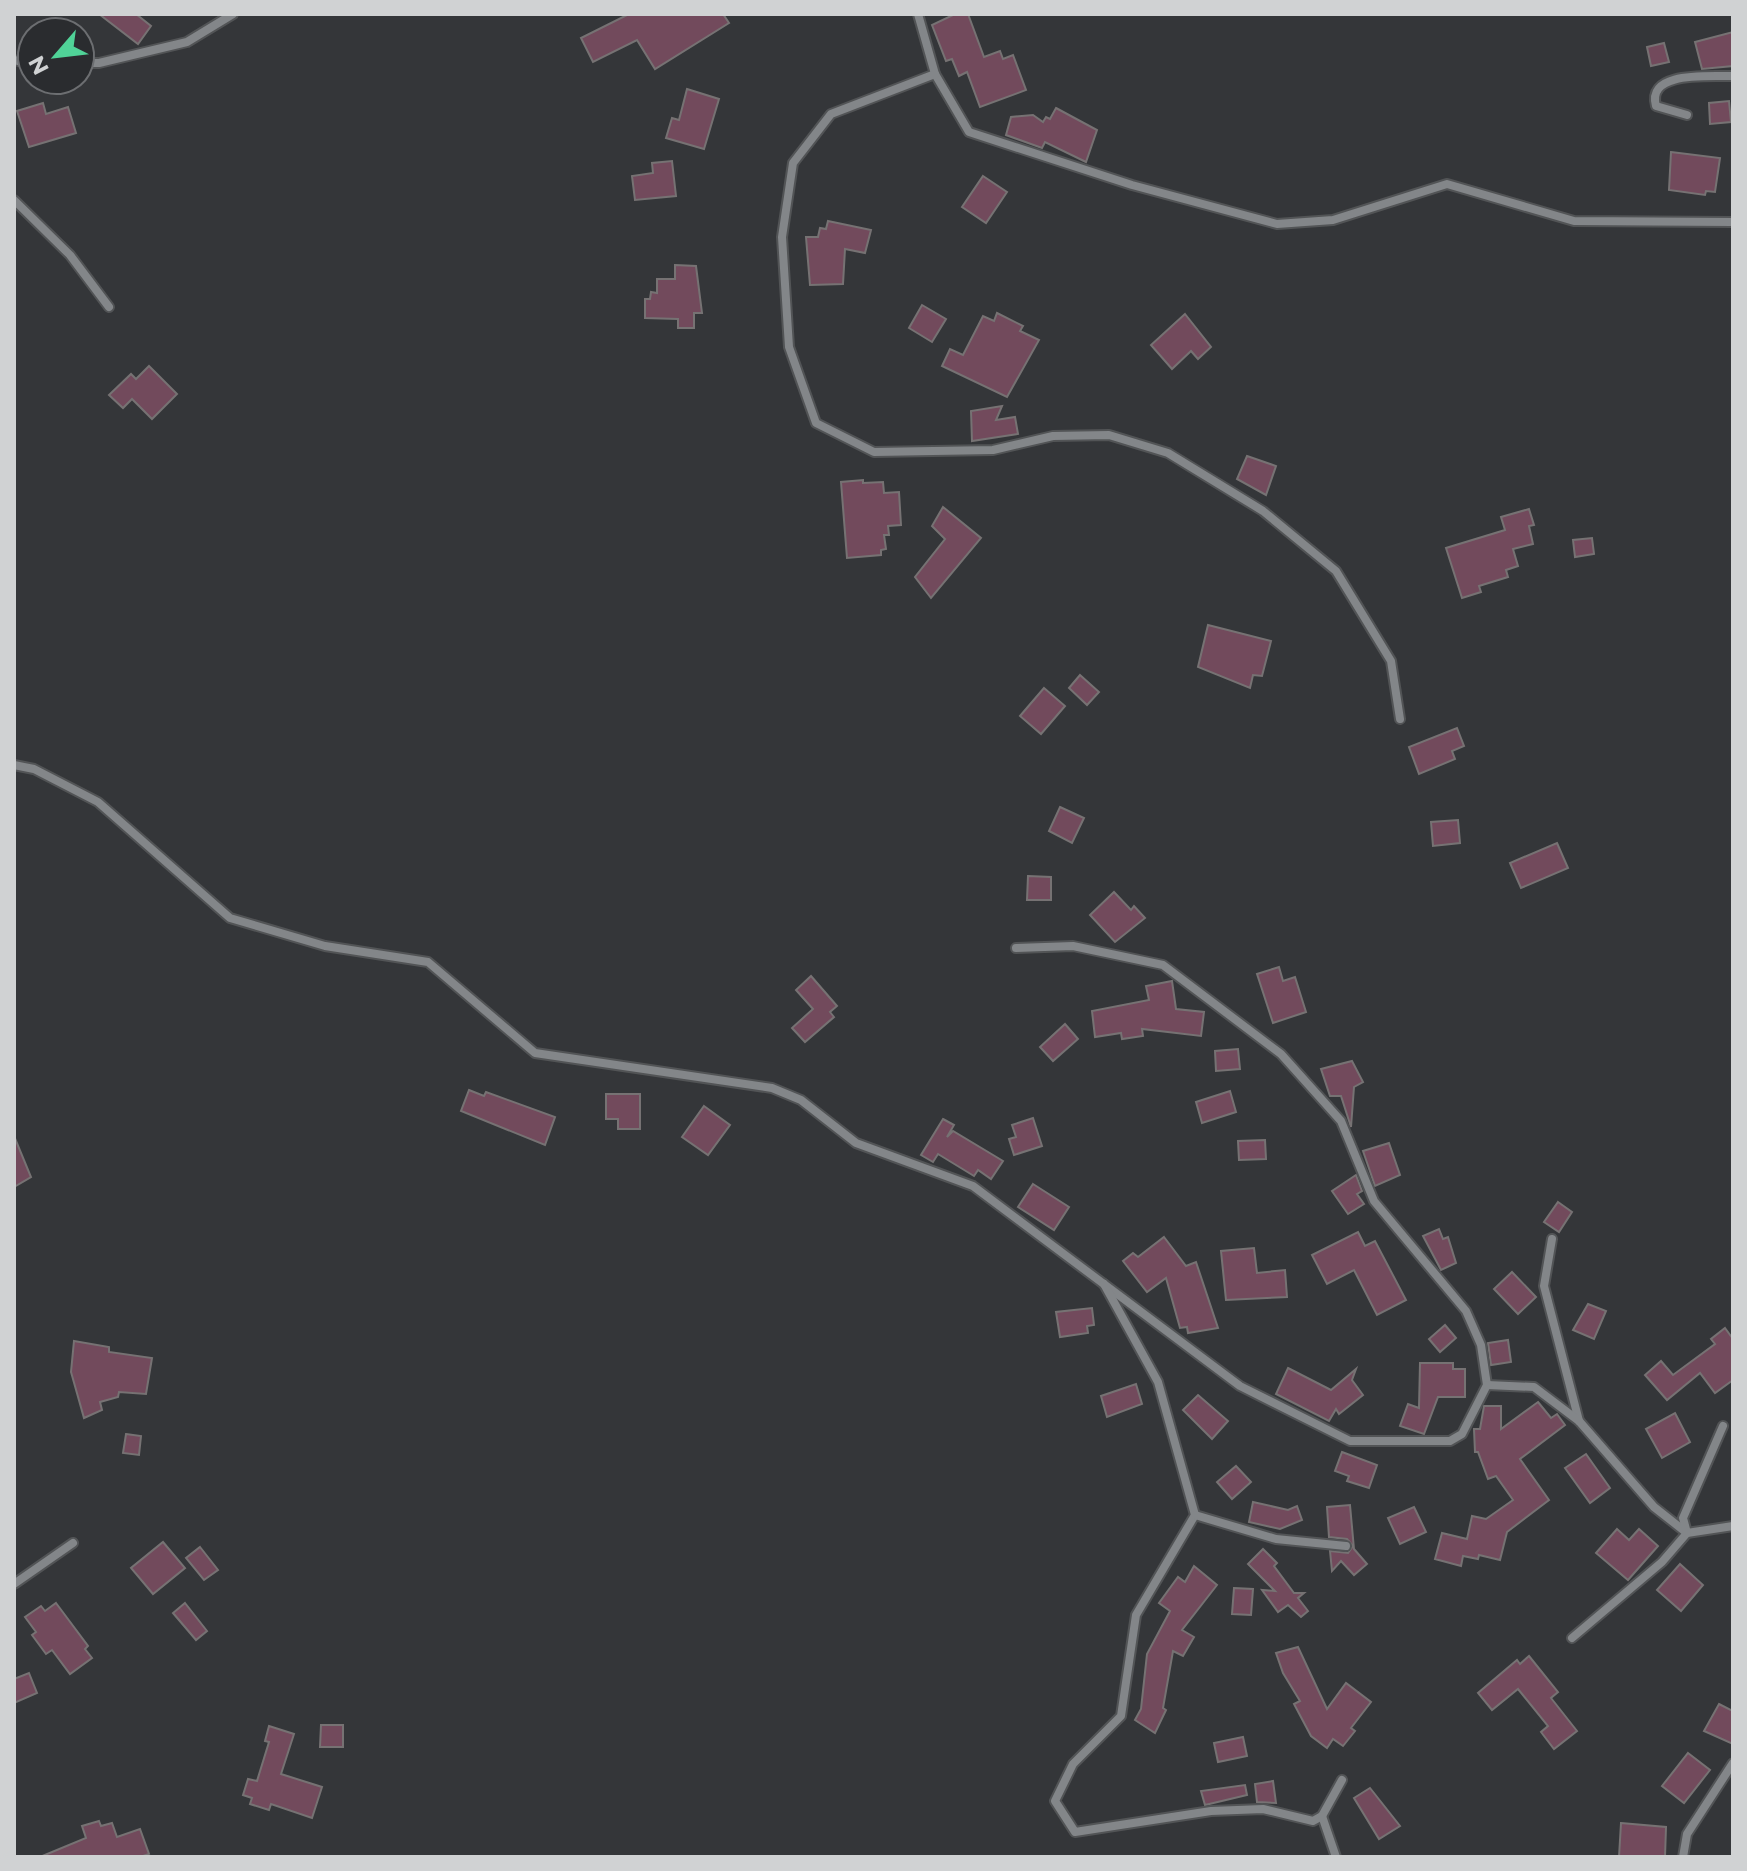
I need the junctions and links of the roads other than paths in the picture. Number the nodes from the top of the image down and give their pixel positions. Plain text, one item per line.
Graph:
1 (233, 14) edge
2 (918, 14) edge
3 (96, 63) edge
4 (935, 74) junction
5 (1733, 76) edge
6 (1687, 115) dead end
7 (14, 200) edge
8 (1733, 222) edge
9 (109, 307) dead end
10 (1400, 719) dead end
11 (14, 765) edge
12 (1016, 948) dead end
13 (1552, 1239) dead end
14 (1102, 1280) junction
15 (1487, 1385) junction
16 (1579, 1421) junction
17 (1723, 1426) dead end
18 (1195, 1515) junction
19 (1733, 1526) edge
20 (1687, 1533) junction
21 (73, 1543) dead end
22 (1346, 1546) dead end
23 (14, 1584) edge
24 (1572, 1638) dead end
25 (1733, 1763) edge
26 (1342, 1780) dead end
27 (1322, 1816) junction
28 (1336, 1857) edge
29 (1683, 1857) edge

1 - 3 street
2 - 4 street
4 - 8 street
4 - 10 street
5 - 6 street
7 - 9 street
11 - 14 street
12 - 15 street
13 - 16 street
14 - 15 street
14 - 18 street
15 - 16 street
16 - 20 street
17 - 20 street
18 - 22 street
18 - 27 street
19 - 20 street
20 - 24 street
21 - 23 street
25 - 29 street
26 - 27 street
27 - 28 street

